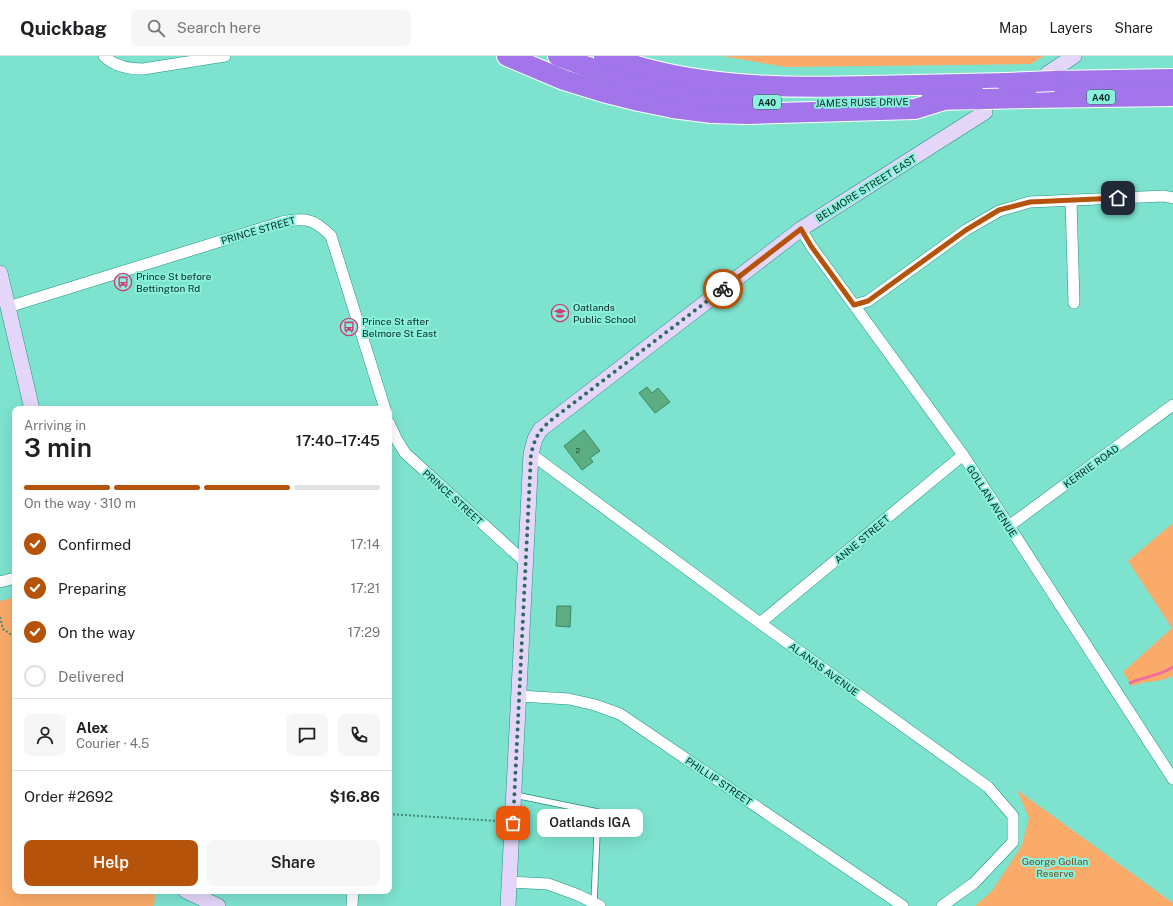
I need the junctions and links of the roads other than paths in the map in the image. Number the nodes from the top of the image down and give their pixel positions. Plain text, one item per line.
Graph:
1 (104, 56) edge
2 (225, 56) edge
3 (507, 56) edge
4 (558, 56) edge
5 (604, 56) edge
6 (638, 56) edge
7 (1074, 56) edge
8 (1050, 77) junction
9 (1173, 79) edge
10 (776, 87) junction
11 (1173, 96) edge
12 (944, 100) junction
13 (984, 106) junction
14 (1173, 198) edge
15 (1071, 200) junction
16 (801, 229) junction
17 (0, 273) edge
18 (1074, 303) dead end
19 (854, 305) junction
20 (8, 307) junction
21 (1173, 405) edge
22 (31, 406) edge
23 (384, 406) edge
24 (392, 429) edge
25 (531, 454) junction
26 (963, 455) junction
27 (1009, 526) junction
28 (526, 563) junction
29 (12, 579) edge
30 (0, 582) edge
31 (760, 623) junction
32 (520, 696) junction
33 (1173, 779) edge
34 (514, 795) junction
35 (510, 882) junction
36 (192, 894) edge
37 (353, 894) edge
38 (597, 904) edge
39 (218, 906) edge
40 (352, 906) edge
41 (508, 906) edge
42 (903, 906) edge
43 (942, 906) edge

1 - 2 street
3 - 12 highway
4 - 12 highway, JAMES RUSE DRIVE / A40
5 - 10 highway, JAMES RUSE DRIVE / A40
6 - 10 highway
7 - 8 street
8 - 9 highway, JAMES RUSE DRIVE / A40
8 - 10 highway, JAMES RUSE DRIVE / A40, bridge
11 - 13 highway, JAMES RUSE DRIVE / A40, bridge
12 - 13 highway, JAMES RUSE DRIVE / A40
13 - 16 street, BELMORE STREET EAST
14 - 15 street
15 - 18 street
15 - 19 street
16 - 19 street, GOLLAN AVENUE
16 - 25 street, BELMORE STREET EAST
17 - 20 street
19 - 26 street, GOLLAN AVENUE
20 - 22 street
20 - 23 street, PRINCE STREET
21 - 27 street, KERRIE ROAD
24 - 28 street, PRINCE STREET
25 - 28 street, BELMORE STREET EAST
25 - 31 street, ALANAS AVENUE
26 - 27 street, GOLLAN AVENUE
26 - 31 street, ANNE STREET
27 - 33 street, GOLLAN AVENUE
28 - 32 street, BELMORE STREET EAST
29 - 30 street
31 - 43 street, ALANAS AVENUE
32 - 34 street, BELMORE STREET EAST
32 - 42 street, PHILLIP STREET
34 - 35 street, BELMORE STREET EAST
34 - 38 lane
35 - 38 street
35 - 41 street, BELMORE STREET EAST
36 - 39 street
37 - 40 street

